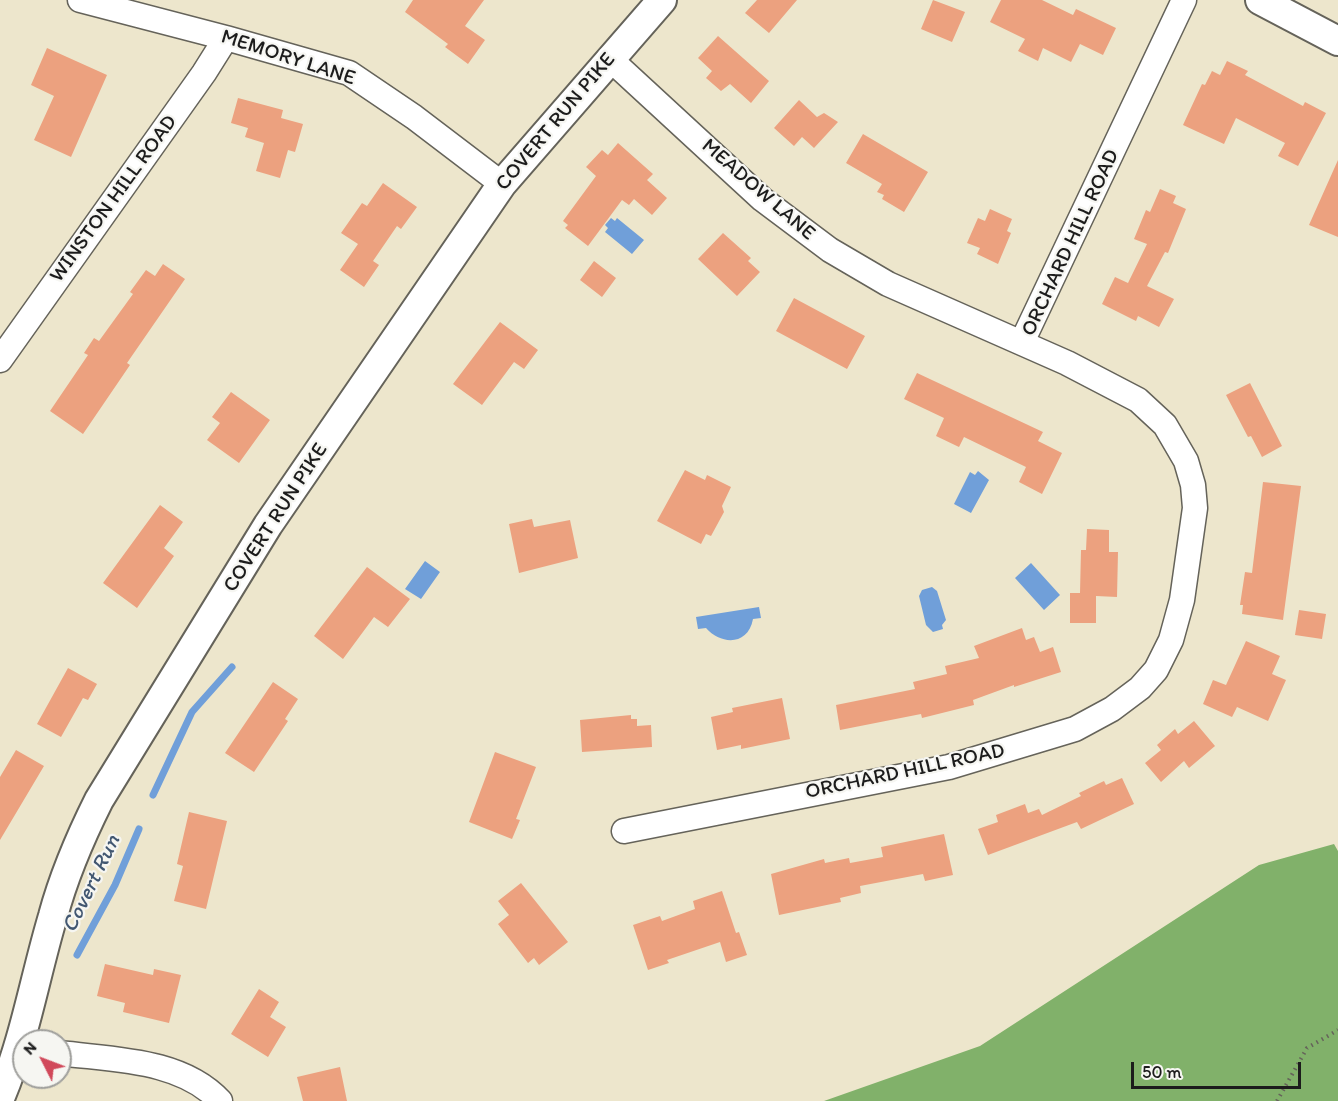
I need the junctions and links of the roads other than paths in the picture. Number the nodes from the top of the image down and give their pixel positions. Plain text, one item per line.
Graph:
1 (80, 0) edge
2 (662, 0) edge
3 (1184, 0) edge
4 (1260, 0) edge
5 (226, 38) junction
6 (1338, 41) edge
7 (609, 58) junction
8 (502, 184) junction
9 (1022, 342) junction
10 (0, 360) edge
11 (624, 831) dead end
12 (26, 1029) edge
13 (72, 1055) edge
14 (12, 1069) edge
15 (0, 1098) edge
16 (220, 1101) edge

1 - 5 street, MEMORY LANE
2 - 7 street, COVERT RUN PIKE
3 - 9 street, ORCHARD HILL ROAD
4 - 6 street
5 - 8 street, MEMORY LANE
5 - 10 street, WINSTON HILL ROAD
7 - 8 street, COVERT RUN PIKE
7 - 9 street, MEADOW LANE
8 - 12 street, COVERT RUN PIKE
9 - 11 street, ORCHARD HILL ROAD
13 - 16 street
14 - 15 street, COVERT RUN PIKE

